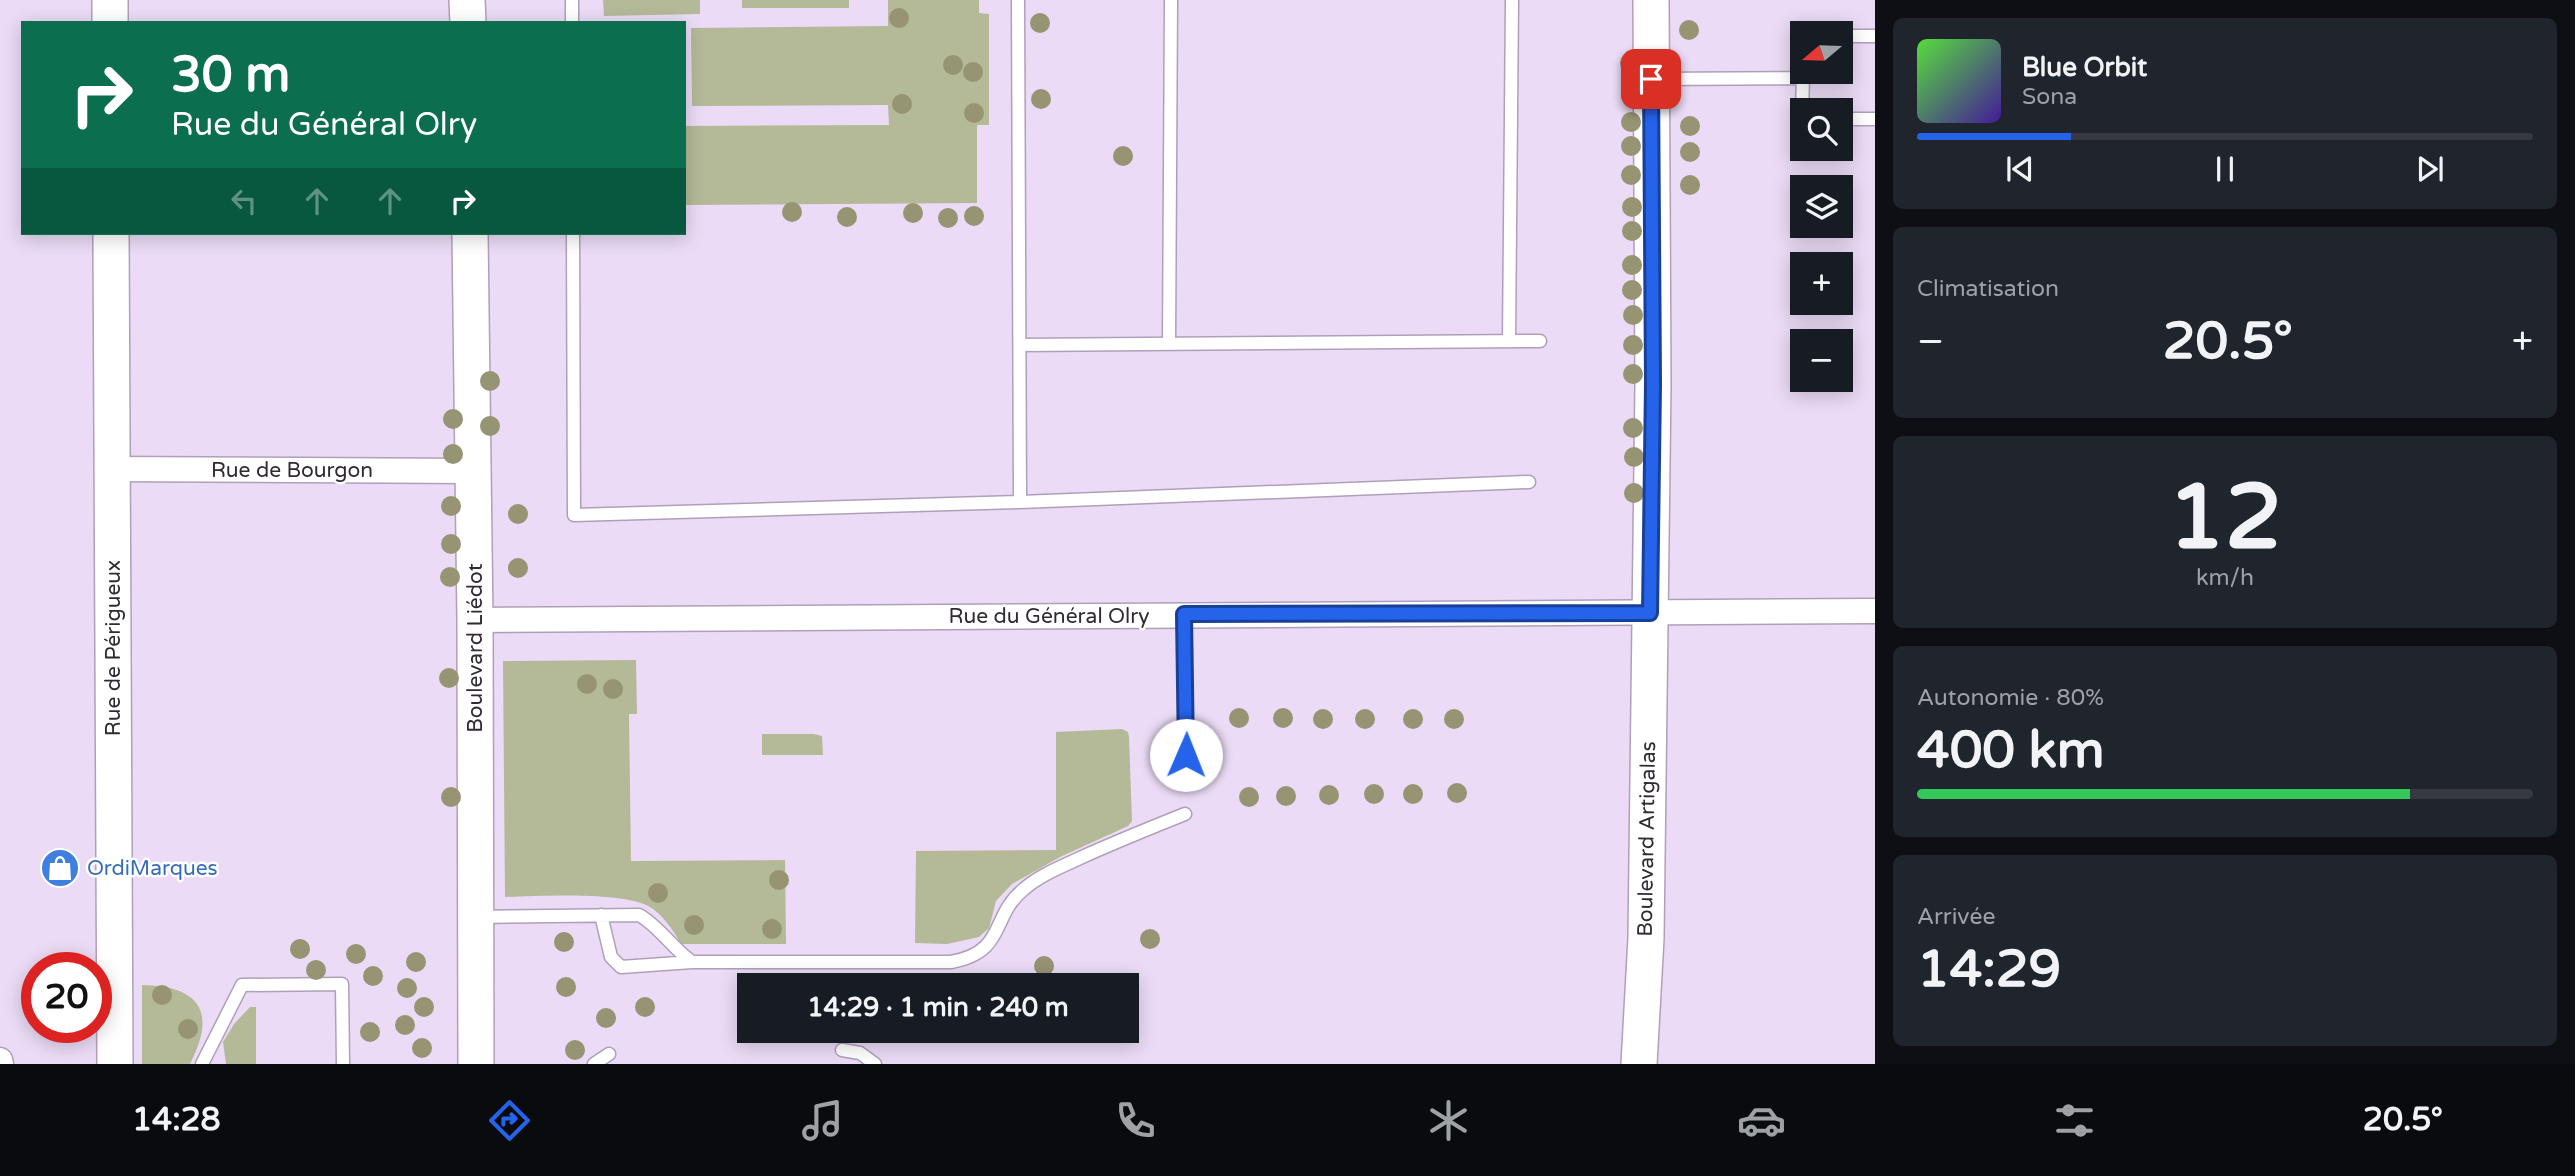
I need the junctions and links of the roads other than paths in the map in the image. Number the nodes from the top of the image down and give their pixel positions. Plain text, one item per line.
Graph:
1 (110, 0) edge
2 (467, 0) edge
3 (572, 0) edge
4 (1018, 0) edge
5 (1171, 0) edge
6 (1512, 0) edge
7 (1651, 0) edge
8 (110, 21) edge
9 (468, 21) edge
10 (572, 21) edge
11 (1853, 36) edge
12 (1875, 36) edge
13 (1790, 75) edge
14 (1651, 79) junction
15 (1853, 119) edge
16 (1875, 119) edge
17 (111, 235) edge
18 (470, 235) edge
19 (573, 235) edge
20 (1509, 341) junction
21 (1540, 341) dead end
22 (1169, 344) junction
23 (1020, 345) junction
24 (112, 469) junction
25 (473, 471) junction
26 (1529, 482) dead end
27 (1020, 502) junction
28 (1875, 611) edge
29 (1650, 613) junction
30 (1184, 614) junction
31 (475, 620) junction
32 (1186, 755) dead end
33 (1185, 814) dead end
34 (601, 915) junction
35 (475, 917) junction
36 (692, 962) junction
37 (1643, 973) junction
38 (842, 1050) dead end
39 (609, 1054) dead end
40 (115, 1064) edge
41 (202, 1064) edge
42 (342, 1064) edge
43 (476, 1064) edge
44 (594, 1064) edge
45 (875, 1064) edge
46 (1615, 1064) edge
47 (1639, 1064) edge

1 - 8 main road
2 - 9 main road
3 - 10 lane
4 - 23 lane
5 - 22 lane
6 - 20 lane
7 - 14 main road, Boulevard Artigalas
11 - 12 lane
13 - 14 lane
14 - 29 main road, Boulevard Artigalas
15 - 16 lane
17 - 24 main road, Rue de Périgueux
18 - 25 main road, Boulevard Liédot
19 - 27 lane
20 - 21 lane
20 - 22 lane
22 - 23 lane
23 - 27 lane
24 - 25 street, Rue de Bourgon
24 - 40 main road, Rue de Périgueux
25 - 31 main road, Boulevard Liédot
26 - 27 lane
28 - 29 street, Rue du Général Olry
29 - 30 street, Rue du Général Olry
29 - 37 main road, Boulevard Artigalas
30 - 31 street, Rue du Général Olry
30 - 32 lane
31 - 35 main road, Boulevard Liédot
33 - 36 lane
34 - 35 lane
34 - 36 lane
34 - 36 lane
35 - 43 main road, Boulevard Liédot
37 - 46 main road
37 - 47 main road, Boulevard Artigalas
38 - 45 lane
39 - 44 lane
41 - 42 lane

